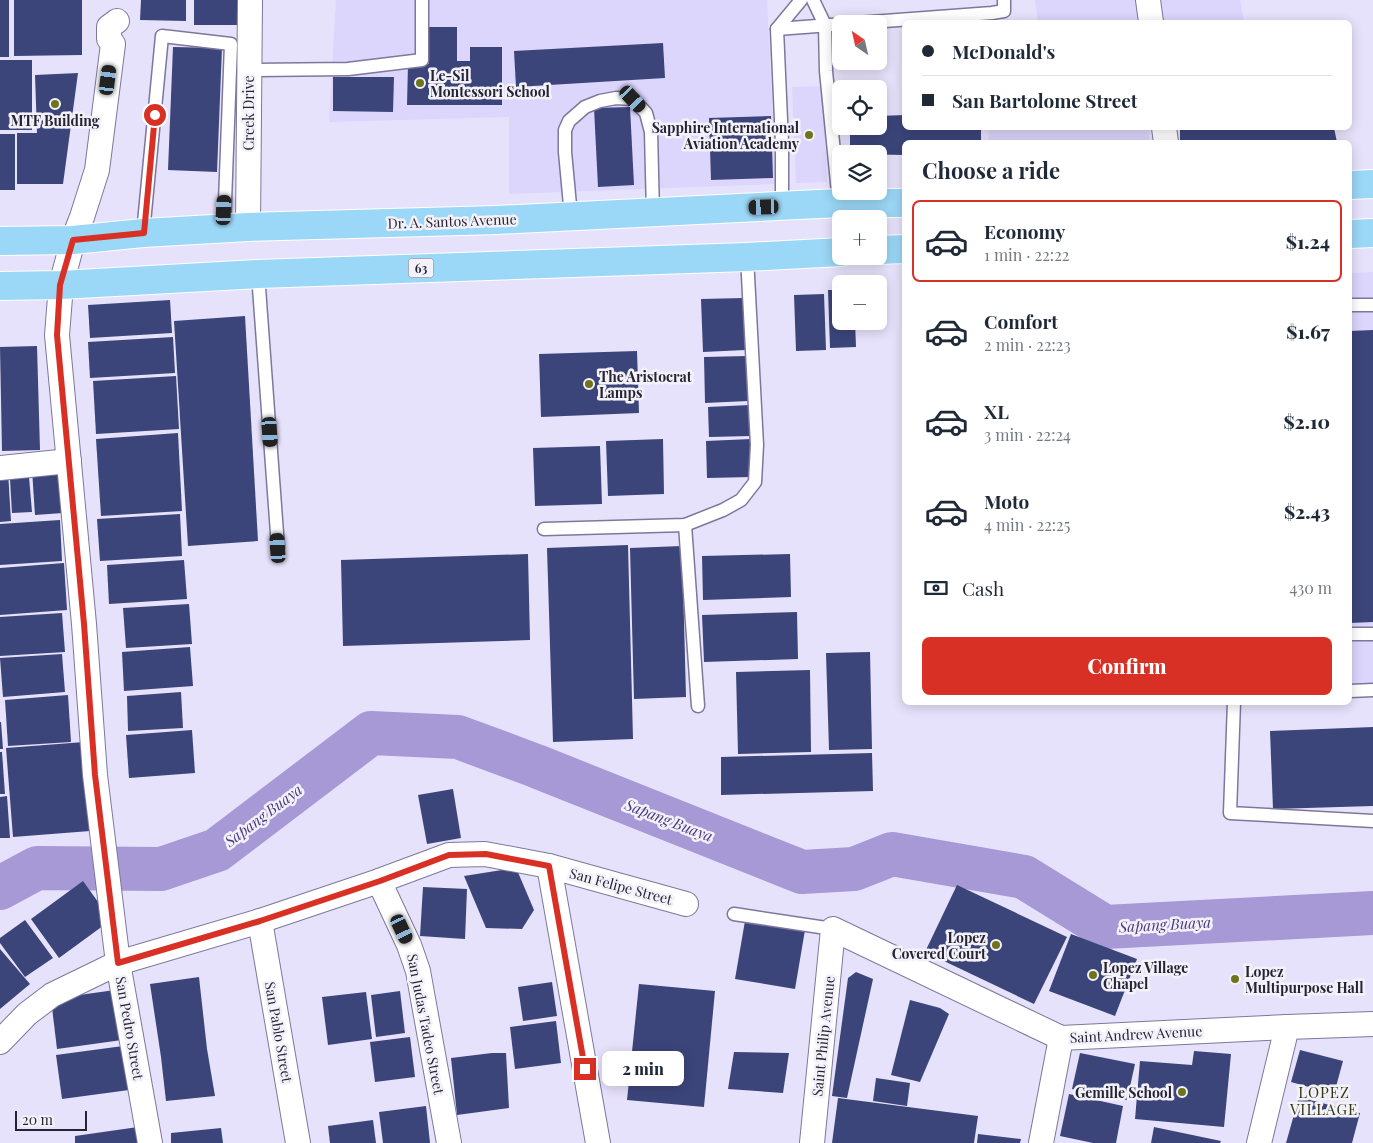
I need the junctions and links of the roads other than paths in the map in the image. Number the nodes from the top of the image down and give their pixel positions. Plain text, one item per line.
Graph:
1 (250, 0) edge
2 (422, 0) edge
3 (801, 0) edge
4 (813, 0) edge
5 (1004, 0) edge
6 (1148, 0) edge
7 (1151, 20) edge
8 (115, 22) edge
9 (825, 25) junction
10 (777, 29) junction
11 (249, 70) junction
12 (1373, 184) edge
13 (1352, 186) edge
14 (902, 203) edge
15 (839, 204) junction
16 (782, 207) junction
17 (653, 213) junction
18 (571, 216) junction
19 (236, 228) junction
20 (144, 233) junction
21 (1373, 233) edge
22 (1352, 234) edge
23 (73, 240) junction
24 (0, 241) edge
25 (902, 249) edge
26 (887, 250) edge
27 (832, 252) edge
28 (747, 257) junction
29 (258, 274) junction
30 (60, 285) junction
31 (0, 286) edge
32 (1352, 305) edge
33 (1373, 305) edge
34 (69, 461) junction
35 (0, 468) edge
36 (686, 525) junction
37 (544, 529) dead end
38 (278, 548) dead end
39 (1352, 634) edge
40 (1373, 634) edge
41 (1352, 690) edge
42 (1373, 690) edge
43 (1234, 705) edge
44 (698, 706) dead end
45 (1373, 821) edge
46 (549, 866) junction
47 (380, 881) junction
48 (686, 904) dead end
49 (734, 914) dead end
50 (260, 921) junction
51 (834, 929) junction
52 (118, 963) junction
53 (1373, 1024) edge
54 (1287, 1027) junction
55 (1061, 1038) junction
56 (0, 1042) edge
57 (150, 1143) edge
58 (298, 1143) edge
59 (449, 1143) edge
60 (598, 1143) edge
61 (812, 1143) edge
62 (1041, 1143) edge
63 (1259, 1143) edge

1 - 11 street, Creek Drive
2 - 11 lane
3 - 10 lane
4 - 9 lane
5 - 9 lane
6 - 7 street
8 - 23 street, San Pedro Street
9 - 10 lane
9 - 15 lane
10 - 16 lane
11 - 19 street, Creek Drive
12 - 13 main road
14 - 15 main road, Dr. A. Santos Avenue
15 - 16 main road, Dr. A. Santos Avenue
16 - 17 main road, Dr. A. Santos Avenue
17 - 18 main road, Dr. A. Santos Avenue
17 - 18 lane
18 - 19 main road, Dr. A. Santos Avenue
19 - 20 main road, Dr. A. Santos Avenue
19 - 20 lane
20 - 23 main road, Dr. A. Santos Avenue
21 - 22 main road
23 - 24 main road, Dr. A. Santos Avenue
23 - 30 street, San Pedro Street
25 - 26 main road
27 - 28 main road, 63
28 - 29 main road, 63
28 - 36 lane
29 - 30 main road, 63
29 - 38 lane
30 - 31 main road, 63
30 - 34 street, San Pedro Street
32 - 33 lane
34 - 35 street
34 - 52 street, San Pedro Street
36 - 37 lane
36 - 44 lane
39 - 40 lane
41 - 42 lane
43 - 45 lane
46 - 47 street, San Felipe Street
46 - 48 street, San Felipe Street
46 - 60 street
47 - 50 street, San Felipe Street
47 - 59 street, San Judas Tadeo Street
49 - 51 lane
50 - 52 street, San Felipe Street
50 - 58 street, San Pablo Street
51 - 55 street, Saint Andrew Avenue
51 - 61 street, Saint Philip Avenue
52 - 56 street, San Felipe Street
52 - 57 street, San Pedro Street
53 - 54 street, Saint Andrew Avenue
54 - 55 street, Saint Andrew Avenue
54 - 63 street
55 - 62 street

